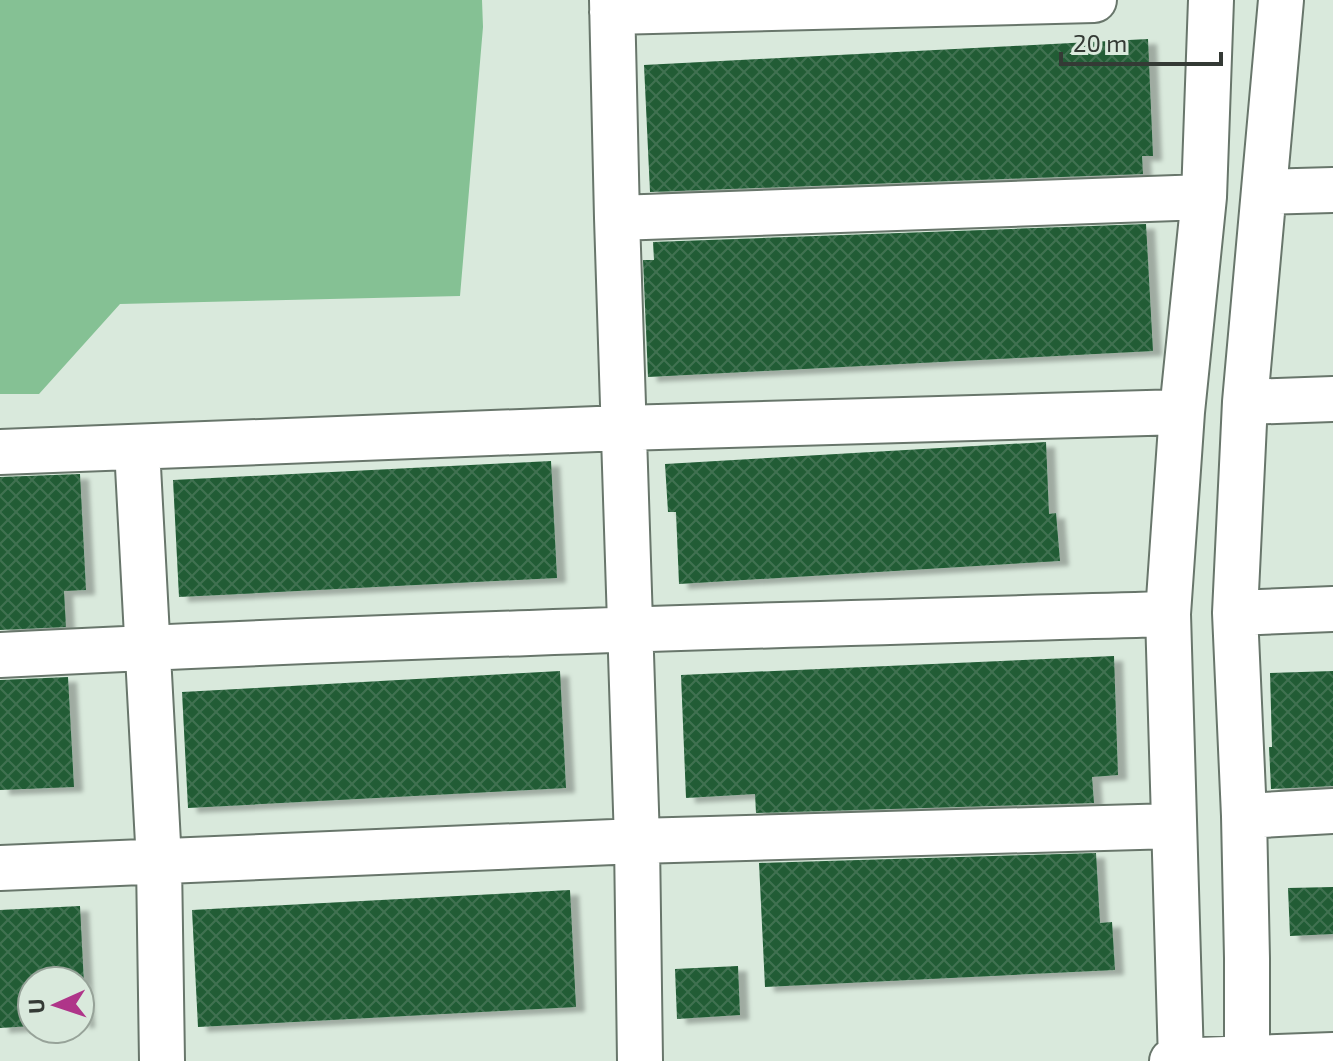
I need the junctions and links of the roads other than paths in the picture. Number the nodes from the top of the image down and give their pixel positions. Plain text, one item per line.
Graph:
1 (1094, 0) edge
2 (1211, 0) edge
3 (1281, 0) edge
4 (612, 6) edge
5 (1333, 190) edge
6 (1264, 192) junction
7 (1204, 197) junction
8 (617, 218) junction
9 (1333, 399) edge
10 (1245, 402) junction
11 (1182, 412) junction
12 (623, 428) junction
13 (137, 448) junction
14 (0, 452) edge
15 (1333, 609) edge
16 (1235, 613) junction
17 (1168, 614) junction
18 (630, 629) junction
19 (148, 648) junction
20 (0, 655) edge
21 (1333, 811) edge
22 (1244, 816) junction
23 (1174, 826) junction
24 (637, 841) junction
25 (159, 862) junction
26 (0, 868) edge
27 (1333, 1055) edge
28 (1247, 1058) junction
29 (162, 1061) edge
30 (640, 1061) edge
31 (1172, 1061) edge
32 (1181, 1061) edge

1 - 4 street
2 - 7 street
3 - 6 street
4 - 8 street
5 - 6 street
6 - 10 street
7 - 8 street
7 - 11 street
8 - 12 street
9 - 10 street
10 - 16 street
11 - 12 street
11 - 17 street
12 - 13 street
12 - 18 street
13 - 14 street
13 - 19 street
15 - 16 street
16 - 22 street
17 - 18 street
17 - 23 street
18 - 19 street
18 - 24 street
19 - 20 street
19 - 25 street
21 - 22 street
22 - 28 street
23 - 24 street
23 - 32 street
24 - 25 street
24 - 30 street
25 - 26 street
25 - 29 street
27 - 28 street
28 - 32 street
31 - 32 street

